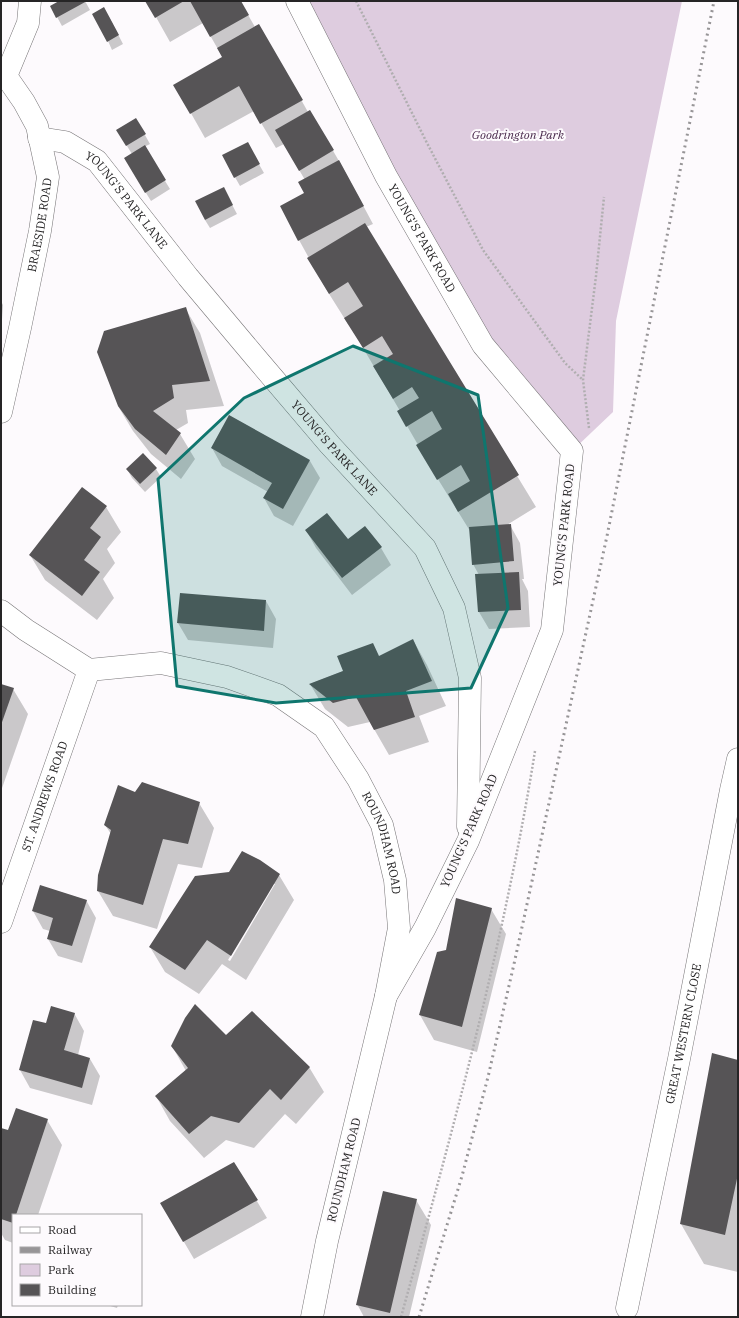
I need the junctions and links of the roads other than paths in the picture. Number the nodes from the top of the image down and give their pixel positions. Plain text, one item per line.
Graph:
1 (30, 1) edge
2 (296, 1) edge
3 (4, 73) edge
4 (39, 138) junction
5 (1, 412) edge
6 (1, 611) edge
7 (89, 670) junction
8 (738, 759) edge
9 (468, 841) junction
10 (1, 922) edge
11 (386, 996) junction
12 (627, 1308) dead end
13 (312, 1317) edge

1 - 3 street, BRAESIDE ROAD
2 - 9 street, YOUNG'S PARK ROAD
3 - 4 street, BRAESIDE ROAD
4 - 5 street, BRAESIDE ROAD
4 - 9 street, YOUNG'S PARK LANE
6 - 7 street
7 - 10 street, ST. ANDREWS ROAD
7 - 11 street, ROUNDHAM ROAD
8 - 12 street, GREAT WESTERN CLOSE
9 - 11 street, YOUNG'S PARK ROAD
11 - 13 street, ROUNDHAM ROAD

